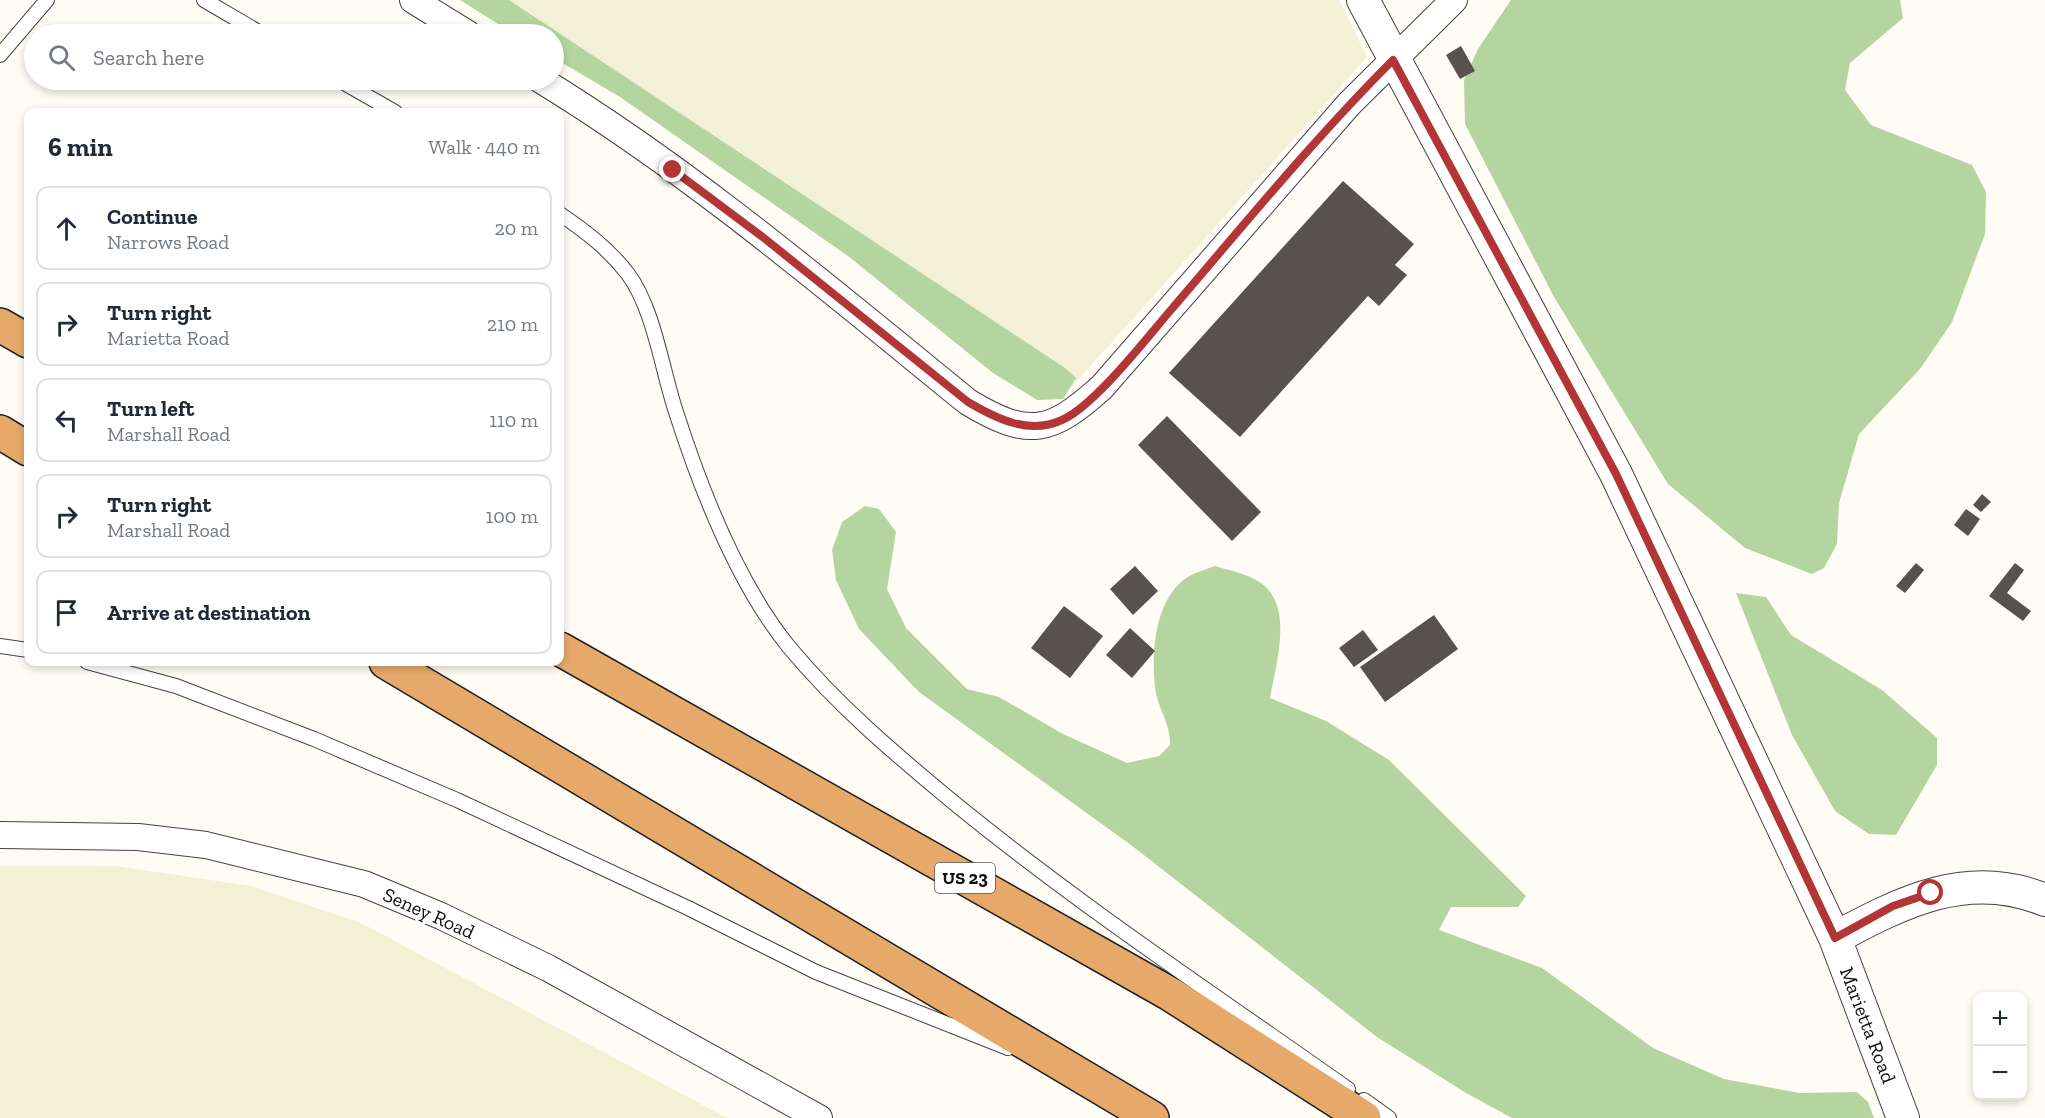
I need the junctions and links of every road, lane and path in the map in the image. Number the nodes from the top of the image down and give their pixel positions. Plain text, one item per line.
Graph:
1 (47, 0) edge
2 (204, 0) edge
3 (413, 0) edge
4 (1363, 0) edge
5 (1454, 0) edge
6 (26, 24) edge
7 (245, 24) edge
8 (452, 24) edge
9 (24, 27) edge
10 (0, 55) edge
11 (1393, 60) junction
12 (356, 90) edge
13 (557, 90) edge
14 (388, 108) edge
15 (564, 216) edge
16 (0, 325) edge
17 (24, 339) edge
18 (0, 432) edge
19 (24, 447) edge
20 (0, 645) edge
21 (24, 649) edge
22 (564, 651) edge
23 (102, 666) edge
24 (393, 666) edge
25 (0, 834) edge
26 (2045, 900) edge
27 (1835, 938) junction
28 (1087, 1080) junction
29 (819, 1118) edge
30 (1152, 1118) edge
31 (1364, 1118) edge
32 (1389, 1118) edge
33 (1904, 1118) edge

1 - 6 lane
2 - 7 lane
3 - 8 street
4 - 11 street, Marietta Road
5 - 11 street
9 - 10 lane
11 - 13 street
11 - 27 street, Marietta Road
12 - 14 lane
15 - 32 lane
16 - 17 highway
18 - 19 highway
20 - 21 lane
22 - 31 highway, US 23
23 - 28 lane
24 - 28 highway
25 - 29 street, Seney Road
26 - 27 street
27 - 33 street, Marietta Road
28 - 30 highway

